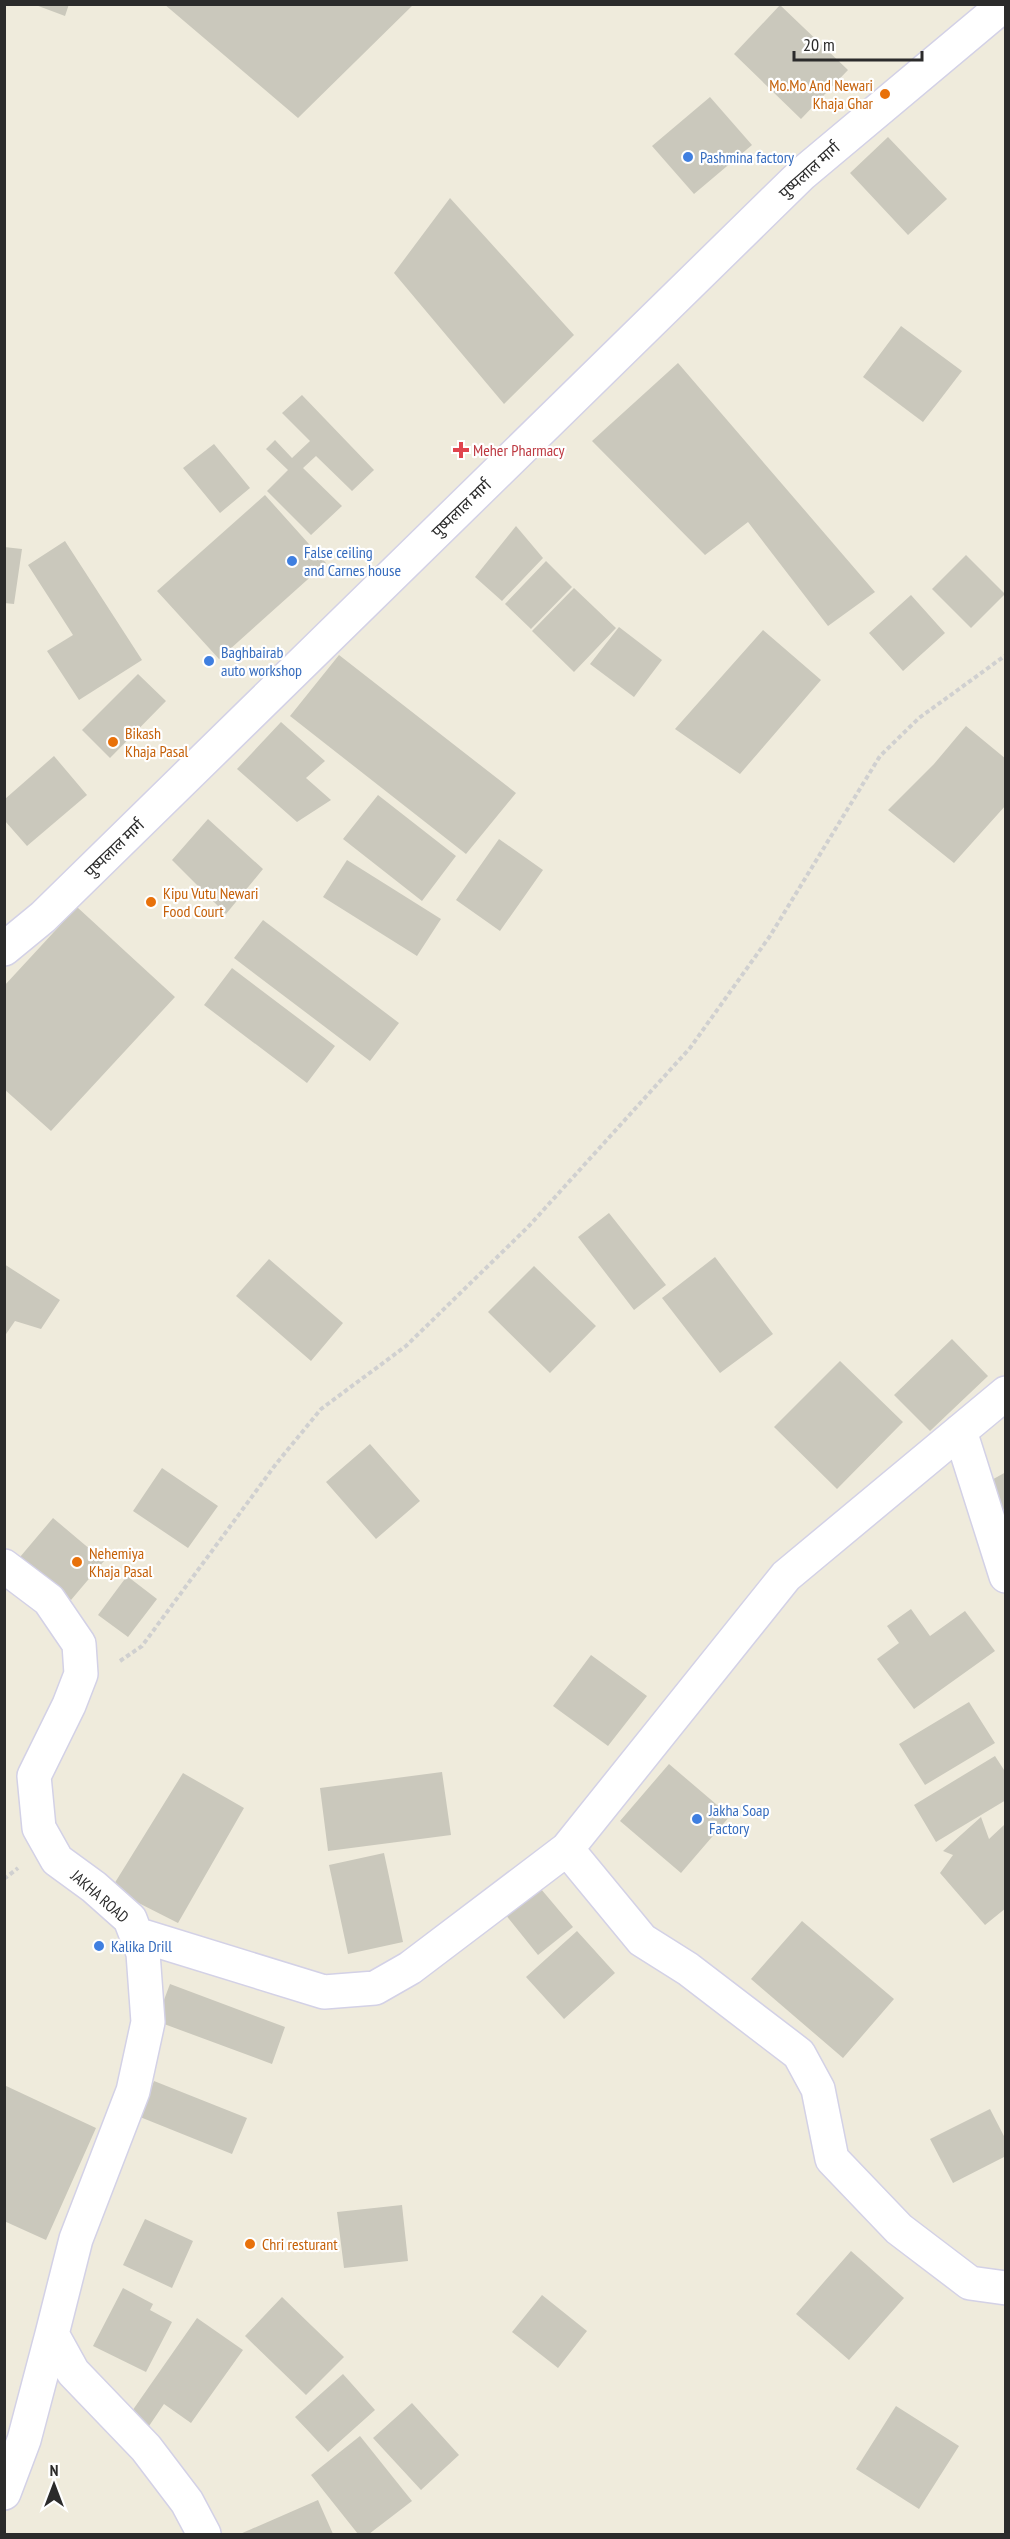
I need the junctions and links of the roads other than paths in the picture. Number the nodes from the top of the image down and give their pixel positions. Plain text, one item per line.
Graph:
1 (1005, 4) edge
2 (4, 949) edge
3 (1005, 1394) edge
4 (960, 1431) junction
5 (4, 1566) edge
6 (1005, 1576) edge
7 (567, 1849) junction
8 (136, 1934) junction
9 (1005, 2288) edge
10 (51, 2334) junction
11 (4, 2493) edge
12 (204, 2535) edge

1 - 2 street, पुष्पलाल मार्ग
3 - 4 street
4 - 6 street
4 - 7 street
5 - 8 street, JAKHA ROAD
7 - 8 street
7 - 9 street
8 - 10 street, JAKHA ROAD
10 - 11 street, JAKHA ROAD
10 - 12 street

